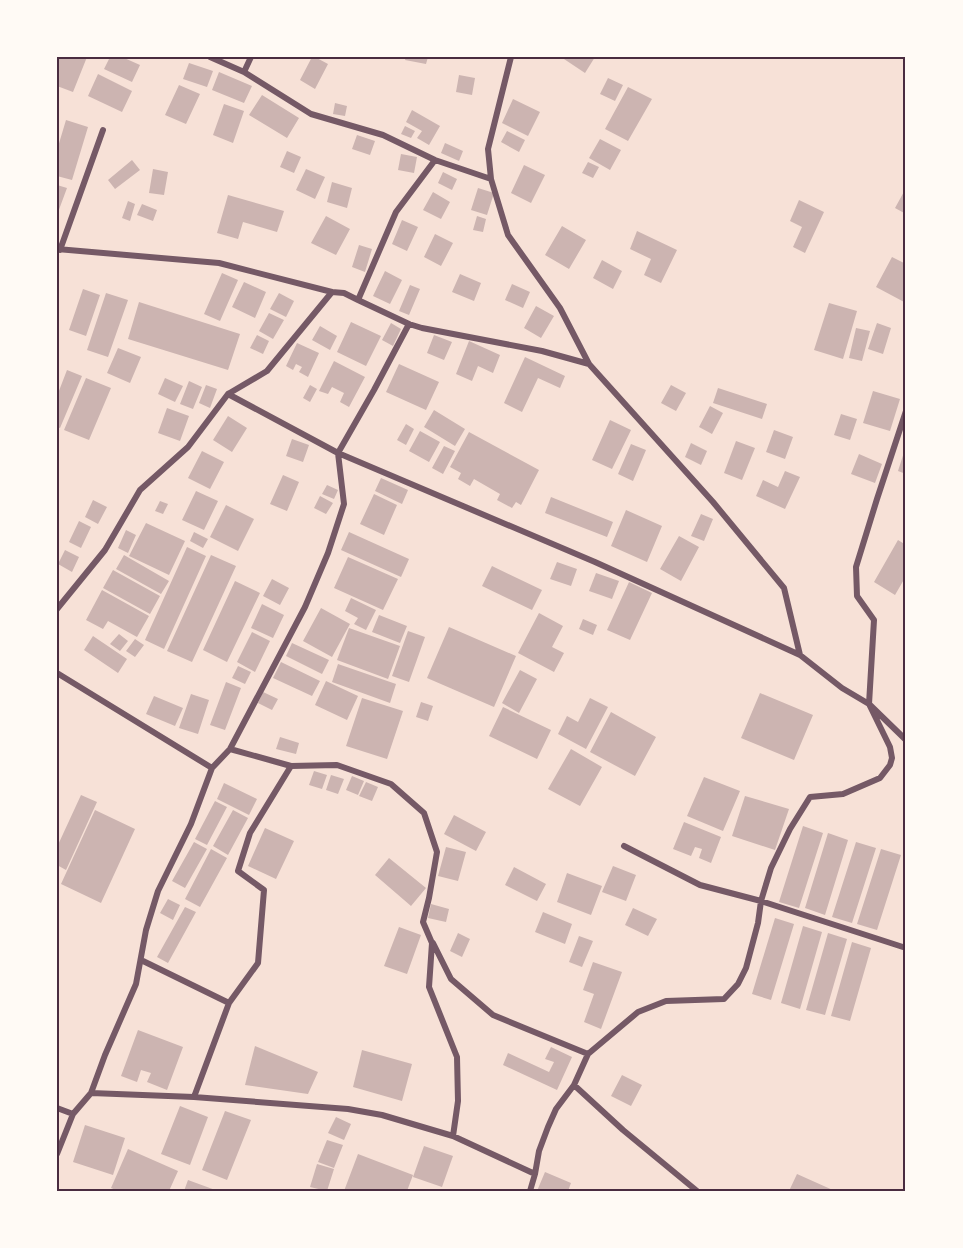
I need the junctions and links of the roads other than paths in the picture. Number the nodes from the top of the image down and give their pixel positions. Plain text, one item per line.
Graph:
1 (210, 57) edge
2 (252, 57) edge
3 (512, 57) edge
4 (244, 72) junction
5 (104, 130) dead end
6 (435, 160) junction
7 (491, 179) junction
8 (58, 250) edge
9 (332, 292) junction
10 (358, 300) junction
11 (409, 324) junction
12 (589, 364) junction
13 (228, 394) junction
14 (906, 411) edge
15 (338, 453) junction
16 (57, 609) edge
17 (800, 655) junction
18 (57, 673) edge
19 (868, 704) junction
20 (906, 740) edge
21 (230, 749) junction
22 (291, 766) junction
23 (212, 768) junction
24 (624, 846) dead end
25 (761, 901) junction
26 (432, 943) junction
27 (906, 948) edge
28 (141, 960) junction
29 (229, 1003) junction
30 (588, 1054) junction
31 (574, 1085) junction
32 (92, 1093) junction
33 (194, 1097) junction
34 (57, 1108) edge
35 (73, 1114) junction
36 (453, 1136) junction
37 (57, 1154) edge
38 (535, 1174) junction
39 (530, 1191) edge
40 (697, 1191) edge

1 - 4 street
2 - 4 street
3 - 7 street
4 - 6 street
5 - 8 street
6 - 7 street
6 - 10 street
7 - 12 street
8 - 9 street
9 - 10 street
9 - 13 street
10 - 11 street
11 - 12 street
11 - 15 street
12 - 17 street
13 - 15 street
13 - 16 street
14 - 19 street
15 - 17 street
15 - 21 street
17 - 19 street
18 - 23 street
19 - 20 street
19 - 25 street
21 - 22 street
21 - 23 street
22 - 26 street
22 - 29 street
23 - 28 street
24 - 25 street
25 - 27 street
25 - 30 street
26 - 30 street
26 - 36 street
28 - 29 street
28 - 32 street
29 - 33 street
30 - 31 street
31 - 38 street
31 - 40 street
32 - 33 street
32 - 35 street
33 - 36 street
34 - 35 street
35 - 37 street
36 - 38 street
38 - 39 street

